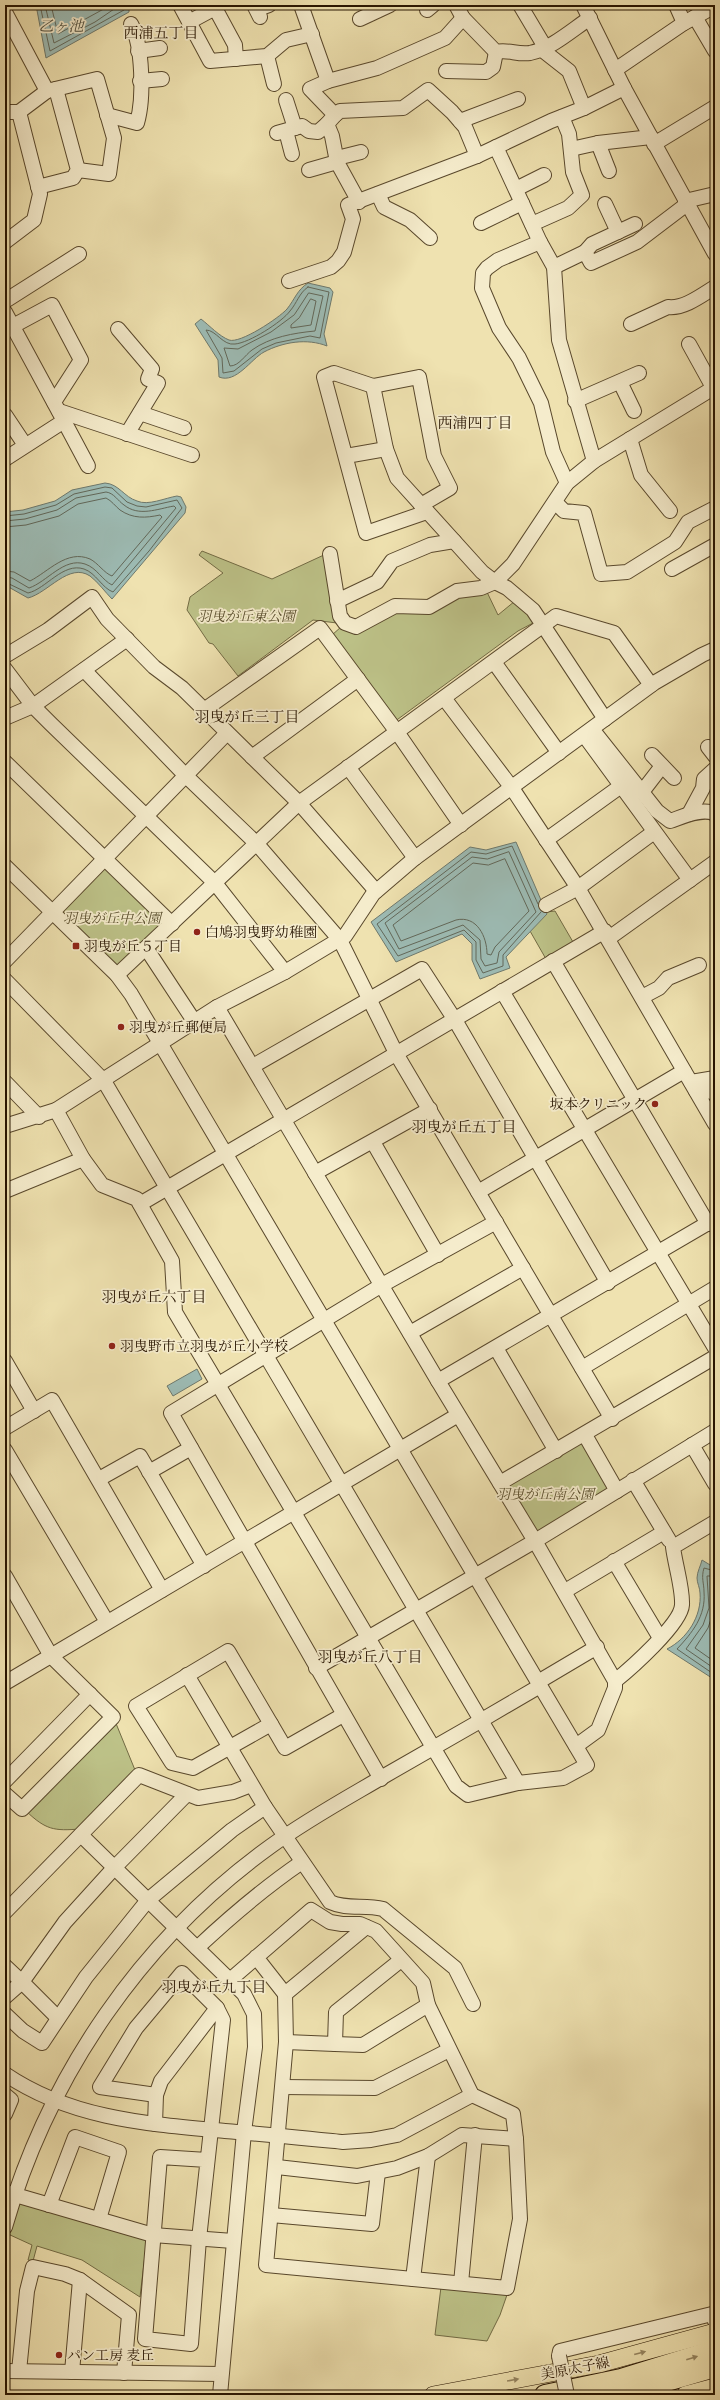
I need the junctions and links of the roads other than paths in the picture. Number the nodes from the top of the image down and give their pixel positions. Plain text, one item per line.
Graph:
1 (12, 5) edge
2 (180, 5) edge
3 (301, 5) edge
4 (390, 5) edge
5 (456, 5) edge
6 (520, 5) edge
7 (583, 5) edge
8 (676, 5) edge
9 (715, 6) edge
10 (5, 7) edge
11 (206, 8) edge
12 (5, 12) edge
13 (463, 18) junction
14 (590, 18) junction
15 (360, 19) dead end
16 (689, 20) junction
17 (189, 22) junction
18 (131, 24) dead end
19 (312, 34) junction
20 (160, 48) dead end
21 (543, 48) junction
22 (138, 51) junction
23 (715, 51) edge
24 (496, 52) junction
25 (267, 56) junction
26 (236, 59) junction
27 (615, 70) junction
28 (446, 71) dead end
29 (162, 79) dead end
30 (140, 81) junction
31 (328, 81) junction
32 (274, 84) dead end
33 (624, 88) junction
34 (52, 90) junction
35 (518, 98) dead end
36 (286, 100) dead end
37 (715, 107) edge
38 (584, 108) junction
39 (12, 112) edge
40 (107, 115) junction
41 (562, 117) junction
42 (331, 120) junction
43 (460, 121) junction
44 (286, 131) junction
45 (653, 141) junction
46 (598, 143) junction
47 (496, 147) junction
48 (571, 149) junction
49 (361, 152) dead end
50 (292, 154) dead end
51 (476, 156) junction
52 (337, 160) junction
53 (78, 170) junction
54 (309, 170) dead end
55 (609, 171) dead end
56 (544, 175) dead end
57 (38, 186) junction
58 (516, 189) junction
59 (378, 194) junction
60 (715, 194) edge
61 (359, 202) junction
62 (686, 203) junction
63 (522, 204) junction
64 (605, 204) dead end
65 (481, 224) dead end
66 (532, 224) junction
67 (635, 224) dead end
68 (618, 232) junction
69 (430, 238) dead end
70 (5, 242) edge
71 (540, 242) junction
72 (585, 252) junction
73 (79, 254) dead end
74 (715, 254) edge
75 (554, 267) junction
76 (289, 281) dead end
77 (715, 287) edge
78 (5, 301) edge
79 (5, 312) edge
80 (631, 324) dead end
81 (12, 326) junction
82 (118, 329) dead end
83 (689, 344) dead end
84 (639, 373) dead end
85 (620, 382) junction
86 (373, 386) junction
87 (714, 389) edge
88 (576, 401) junction
89 (59, 411) junction
90 (634, 411) dead end
91 (140, 413) junction
92 (5, 415) edge
93 (184, 428) dead end
94 (128, 434) junction
95 (630, 439) junction
96 (25, 445) junction
97 (386, 449) junction
98 (192, 455) dead end
99 (346, 456) junction
100 (5, 459) edge
101 (594, 461) junction
102 (88, 466) dead end
103 (567, 483) junction
104 (555, 502) junction
105 (424, 508) junction
106 (715, 508) edge
107 (670, 511) dead end
108 (454, 541) junction
109 (715, 545) edge
110 (330, 554) dead end
111 (672, 569) dead end
112 (495, 582) junction
113 (337, 601) junction
114 (542, 626) junction
115 (127, 639) junction
116 (715, 649) edge
117 (5, 656) edge
118 (494, 662) junction
119 (5, 669) edge
120 (84, 670) junction
121 (358, 679) junction
122 (651, 685) junction
123 (444, 698) junction
124 (33, 706) junction
125 (204, 710) junction
126 (5, 718) edge
127 (605, 719) junction
128 (398, 732) junction
129 (588, 732) junction
130 (227, 733) junction
131 (559, 753) junction
132 (652, 756) dead end
133 (252, 757) junction
134 (5, 762) edge
135 (662, 766) junction
136 (348, 767) junction
137 (715, 769) edge
138 (185, 775) junction
139 (674, 778) dead end
140 (621, 786) junction
141 (512, 788) junction
142 (642, 792) junction
143 (299, 803) junction
144 (689, 814) junction
145 (715, 814) edge
146 (148, 817) junction
147 (461, 825) junction
148 (654, 832) junction
149 (546, 840) junction
150 (256, 844) junction
151 (415, 858) junction
152 (105, 860) junction
153 (715, 862) edge
154 (5, 866) edge
155 (690, 880) junction
156 (215, 883) junction
157 (578, 888) junction
158 (376, 891) junction
159 (546, 905) dead end
160 (53, 913) junction
161 (172, 924) junction
162 (607, 935) junction
163 (340, 940) junction
164 (146, 948) junction
165 (5, 961) edge
166 (553, 961) junction
167 (699, 965) dead end
168 (285, 972) junction
169 (117, 976) junction
170 (5, 980) edge
171 (502, 991) junction
172 (642, 997) junction
173 (369, 1000) junction
174 (217, 1007) junction
175 (454, 1020) junction
176 (194, 1021) junction
177 (160, 1042) junction
178 (398, 1054) junction
179 (253, 1066) junction
180 (715, 1078) edge
181 (104, 1081) junction
182 (5, 1082) edge
183 (690, 1082) junction
184 (715, 1092) edge
185 (635, 1100) junction
186 (430, 1109) junction
187 (56, 1110) junction
188 (39, 1117) junction
189 (284, 1119) junction
190 (715, 1124) edge
191 (5, 1126) edge
192 (585, 1129) junction
193 (373, 1142) junction
194 (226, 1153) junction
195 (535, 1158) junction
196 (83, 1159) junction
197 (315, 1173) junction
198 (168, 1188) junction
199 (5, 1191) edge
200 (478, 1192) junction
201 (140, 1204) junction
202 (711, 1221) edge
203 (496, 1222) junction
204 (658, 1252) junction
205 (438, 1255) junction
206 (524, 1268) junction
207 (608, 1283) junction
208 (382, 1285) junction
209 (715, 1288) edge
210 (688, 1304) junction
211 (551, 1316) junction
212 (324, 1320) junction
213 (410, 1333) junction
214 (496, 1348) junction
215 (715, 1348) edge
216 (267, 1356) junction
217 (715, 1357) edge
218 (5, 1361) edge
219 (582, 1368) junction
220 (438, 1381) junction
221 (218, 1385) junction
222 (34, 1410) junction
223 (458, 1415) junction
224 (612, 1419) junction
225 (5, 1428) edge
226 (715, 1432) edge
227 (585, 1434) junction
228 (692, 1445) junction
229 (191, 1448) junction
230 (5, 1450) edge
231 (401, 1450) junction
232 (556, 1451) junction
233 (149, 1472) junction
234 (99, 1479) junction
235 (633, 1480) junction
236 (500, 1483) junction
237 (343, 1484) junction
238 (715, 1484) edge
239 (617, 1491) junction
240 (294, 1513) junction
241 (715, 1522) edge
242 (664, 1532) junction
243 (535, 1541) junction
244 (245, 1542) junction
245 (673, 1547) junction
246 (614, 1561) junction
247 (204, 1566) junction
248 (5, 1576) edge
249 (475, 1576) junction
250 (162, 1590) junction
251 (565, 1591) junction
252 (417, 1610) junction
253 (107, 1622) junction
254 (368, 1637) junction
255 (660, 1638) junction
256 (597, 1647) junction
257 (51, 1656) junction
258 (316, 1668) junction
259 (187, 1674) junction
260 (615, 1681) junction
261 (5, 1683) edge
262 (539, 1684) junction
263 (90, 1694) junction
264 (343, 1715) junction
265 (482, 1720) junction
266 (272, 1724) junction
267 (576, 1746) junction
268 (231, 1748) junction
269 (433, 1748) junction
270 (381, 1779) junction
271 (5, 1781) edge
272 (518, 1783) junction
273 (251, 1785) junction
274 (5, 1794) edge
275 (187, 1794) junction
276 (265, 1807) junction
277 (81, 1835) junction
278 (284, 1837) junction
279 (302, 1862) junction
280 (114, 1868) junction
281 (148, 1900) junction
282 (5, 1912) edge
283 (366, 1927) junction
284 (176, 1928) junction
285 (197, 1948) junction
286 (256, 1957) junction
287 (401, 1960) junction
288 (5, 1966) edge
289 (230, 1980) junction
290 (22, 1982) junction
291 (285, 1994) junction
292 (5, 1997) edge
293 (473, 2004) dead end
294 (428, 2005) junction
295 (217, 2008) junction
296 (5, 2014) edge
297 (58, 2018) junction
298 (286, 2042) junction
299 (335, 2044) junction
300 (449, 2050) junction
301 (5, 2074) edge
302 (283, 2087) junction
303 (472, 2094) junction
304 (5, 2095) edge
305 (156, 2095) junction
306 (54, 2101) junction
307 (5, 2114) edge
308 (155, 2124) junction
309 (211, 2129) junction
310 (244, 2132) junction
311 (475, 2135) junction
312 (279, 2136) junction
313 (516, 2139) junction
314 (428, 2156) junction
315 (207, 2160) junction
316 (277, 2167) junction
317 (378, 2172) junction
318 (10, 2193) edge
319 (49, 2205) junction
320 (271, 2215) junction
321 (99, 2219) junction
322 (5, 2227) edge
323 (153, 2235) junction
324 (199, 2239) junction
325 (233, 2240) junction
326 (412, 2279) junction
327 (80, 2280) junction
328 (461, 2282) junction
329 (715, 2321) edge
330 (715, 2332) edge
331 (715, 2350) edge
332 (715, 2367) edge
333 (12, 2371) edge
334 (72, 2372) junction
335 (124, 2373) junction
336 (221, 2374) junction
337 (715, 2387) edge
338 (220, 2395) edge
339 (433, 2395) edge
340 (545, 2395) edge
341 (568, 2395) edge
342 (619, 2395) edge
343 (685, 2395) edge

1 - 10 street
2 - 17 street
3 - 19 street
4 - 15 street
5 - 13 street
6 - 21 street
7 - 14 street
8 - 16 street
9 - 16 street
11 - 17 street
11 - 26 street
12 - 34 street
13 - 24 street
13 - 31 street
14 - 21 street
14 - 27 street
16 - 23 street
16 - 27 street
17 - 26 street
18 - 22 street
19 - 25 street
19 - 31 street
20 - 22 street
21 - 24 street
21 - 38 street
22 - 30 street
24 - 28 street
25 - 26 street
25 - 32 street
27 - 33 street
29 - 30 street
30 - 40 street
31 - 42 street
33 - 38 street
33 - 45 street
34 - 39 street
34 - 40 street
34 - 53 street
35 - 43 street
36 - 44 street
37 - 45 street
38 - 41 street
39 - 57 street
40 - 53 street
41 - 47 street
41 - 48 street
42 - 43 street
42 - 44 street
42 - 52 street
43 - 51 street
44 - 50 street
45 - 46 street
45 - 62 street
46 - 48 street
46 - 55 street
47 - 51 street
47 - 58 street
48 - 66 street
49 - 52 street
51 - 59 street
52 - 54 street
52 - 61 street
53 - 57 street
56 - 58 street
57 - 70 street
58 - 63 street
59 - 61 street
59 - 69 street
60 - 62 street
61 - 76 street
62 - 72 street
62 - 74 street
63 - 65 street
63 - 66 street
64 - 68 street
66 - 71 street
67 - 68 street
68 - 72 street
71 - 75 street
71 - 103 street
72 - 75 street
73 - 78 street
75 - 88 street
77 - 80 street
79 - 81 street
81 - 89 street
81 - 89 street
82 - 91 street
83 - 87 street
84 - 85 street
85 - 88 street
85 - 90 street
86 - 97 street
86 - 99 street
86 - 105 street
87 - 95 street
88 - 101 street
89 - 94 street
89 - 96 street
89 - 102 street
91 - 93 street
91 - 94 street
92 - 96 street
94 - 98 street
95 - 101 street
95 - 107 street
96 - 100 street
97 - 99 street
97 - 105 street
99 - 105 street
101 - 103 street
103 - 104 street
104 - 106 street
104 - 112 street
105 - 108 street
108 - 112 street
108 - 113 street
109 - 111 street
110 - 113 street
112 - 113 street
112 - 114 street
114 - 118 street
114 - 122 street
114 - 127 street
115 - 117 street
115 - 120 street
115 - 125 street
116 - 122 street
118 - 123 street
118 - 131 street
119 - 124 street
120 - 124 street
120 - 138 street
121 - 125 street
121 - 128 street
121 - 133 street
122 - 127 street
123 - 128 street
123 - 141 street
124 - 126 street
124 - 146 street
125 - 130 street
127 - 129 street
128 - 136 street
128 - 147 street
129 - 131 street
129 - 140 street
129 - 142 street
130 - 133 street
130 - 138 street
131 - 141 street
132 - 135 street
133 - 143 street
134 - 152 street
135 - 139 street
135 - 142 street
136 - 143 street
136 - 151 street
137 - 144 street
138 - 146 street
138 - 150 street
140 - 148 street
140 - 149 street
141 - 147 street
141 - 149 street
142 - 144 street
143 - 150 street
143 - 158 street
144 - 145 street
146 - 152 street
146 - 156 street
147 - 151 street
148 - 155 street
148 - 157 street
149 - 157 street
150 - 156 street
150 - 163 street
151 - 158 street
152 - 160 street
152 - 161 street
153 - 155 street
154 - 160 street
155 - 162 street
156 - 161 street
156 - 168 street
157 - 159 street
157 - 162 street
158 - 163 street
160 - 165 street
160 - 169 street
161 - 164 street
162 - 166 street
162 - 172 street
163 - 168 street
163 - 173 street
164 - 169 street
164 - 176 street
166 - 171 street
166 - 185 street
167 - 172 street
168 - 174 street
169 - 177 street
170 - 181 street
171 - 175 street
171 - 192 street
172 - 183 street
173 - 175 street
173 - 178 street
173 - 179 street
174 - 176 street
174 - 179 street
175 - 178 street
175 - 195 street
176 - 177 street
177 - 181 street
177 - 194 street
178 - 186 street
178 - 189 street
179 - 189 street
180 - 183 street
181 - 187 street
181 - 198 street
182 - 188 street
183 - 184 street
183 - 185 street
183 - 190 street
185 - 192 street
185 - 202 street
186 - 193 street
186 - 200 street
187 - 188 street
187 - 196 street
188 - 191 street
189 - 194 street
189 - 197 street
192 - 195 street
192 - 204 street
193 - 197 street
193 - 205 street
194 - 198 street
194 - 212 street
195 - 200 street
195 - 207 street
196 - 199 street
196 - 201 street
197 - 208 street
198 - 201 street
198 - 216 street
200 - 203 street
201 - 221 street
202 - 204 street
203 - 205 street
203 - 206 street
204 - 207 street
204 - 210 street
205 - 208 street
206 - 211 street
206 - 213 street
207 - 211 street
208 - 212 street
208 - 213 street
209 - 210 street
210 - 215 street
210 - 219 street
211 - 214 street
211 - 219 street
212 - 216 street
212 - 231 street
213 - 220 street
214 - 220 street
214 - 232 street
216 - 221 street
216 - 237 street
217 - 224 street
218 - 222 street
219 - 224 street
220 - 223 street
221 - 229 street
221 - 240 street
222 - 225 street
222 - 234 street
223 - 231 street
223 - 236 street
224 - 227 street
226 - 228 street
227 - 232 street
227 - 239 street
228 - 235 street
228 - 238 street
229 - 233 street
229 - 244 street
230 - 253 street
231 - 237 street
231 - 249 street
232 - 236 street
233 - 234 street
233 - 247 street
234 - 250 street
235 - 239 street
235 - 242 street
236 - 243 street
237 - 240 street
237 - 252 street
239 - 243 street
240 - 244 street
240 - 254 street
241 - 245 street
242 - 245 street
242 - 246 street
243 - 249 street
243 - 251 street
244 - 247 street
244 - 258 street
245 - 255 street
246 - 251 street
246 - 255 street
247 - 250 street
248 - 257 street
249 - 252 street
249 - 262 street
250 - 253 street
251 - 256 street
252 - 254 street
252 - 265 street
253 - 257 street
254 - 258 street
254 - 269 street
255 - 260 street
256 - 260 street
256 - 262 street
257 - 261 street
257 - 263 street
258 - 264 street
259 - 266 street
259 - 268 street
259 - 268 street
260 - 267 street
262 - 265 street
262 - 267 street
263 - 271 street
263 - 274 street
264 - 266 street
264 - 270 street
265 - 269 street
265 - 272 street
266 - 268 street
267 - 272 street
268 - 273 street
269 - 270 street
269 - 272 street
270 - 278 street
273 - 275 street
273 - 276 street
275 - 277 street
275 - 280 street
276 - 278 street
276 - 281 street
277 - 280 street
277 - 282 street
278 - 279 street
278 - 284 street
279 - 285 street
279 - 293 street
280 - 281 street
280 - 290 street
281 - 284 street
281 - 297 street
283 - 286 street
283 - 287 street
283 - 291 street
284 - 285 street
284 - 306 street
285 - 289 street
286 - 289 street
286 - 291 street
287 - 294 street
287 - 299 street
288 - 290 street
289 - 310 street
290 - 292 street
290 - 297 street
291 - 298 street
294 - 299 street
294 - 300 street
295 - 305 street
295 - 305 street
295 - 309 street
296 - 297 street
298 - 299 street
298 - 302 street
300 - 302 street
300 - 303 street
301 - 306 street
302 - 312 street
303 - 312 street
303 - 313 street
304 - 307 street
305 - 308 street
306 - 308 street
306 - 318 street
308 - 309 street
309 - 310 street
309 - 315 street
310 - 312 street
310 - 325 street
311 - 313 street
311 - 314 street
311 - 328 street
312 - 316 street
313 - 328 street
314 - 317 street
314 - 326 street
315 - 323 street
315 - 324 street
316 - 317 street
316 - 320 street
317 - 320 street
318 - 319 street
318 - 322 street
319 - 321 street
319 - 321 street
320 - 326 street
321 - 323 street
323 - 324 street
323 - 324 street
324 - 325 street
325 - 336 street
326 - 328 street
327 - 333 street
327 - 334 street
327 - 335 street
329 - 341 street, bridge
339 -> 330 main road, 美原太子線
340 -> 331 highway
332 - 342 highway
333 - 334 street
334 - 335 street
335 - 336 street
336 - 338 street
337 - 343 main road

